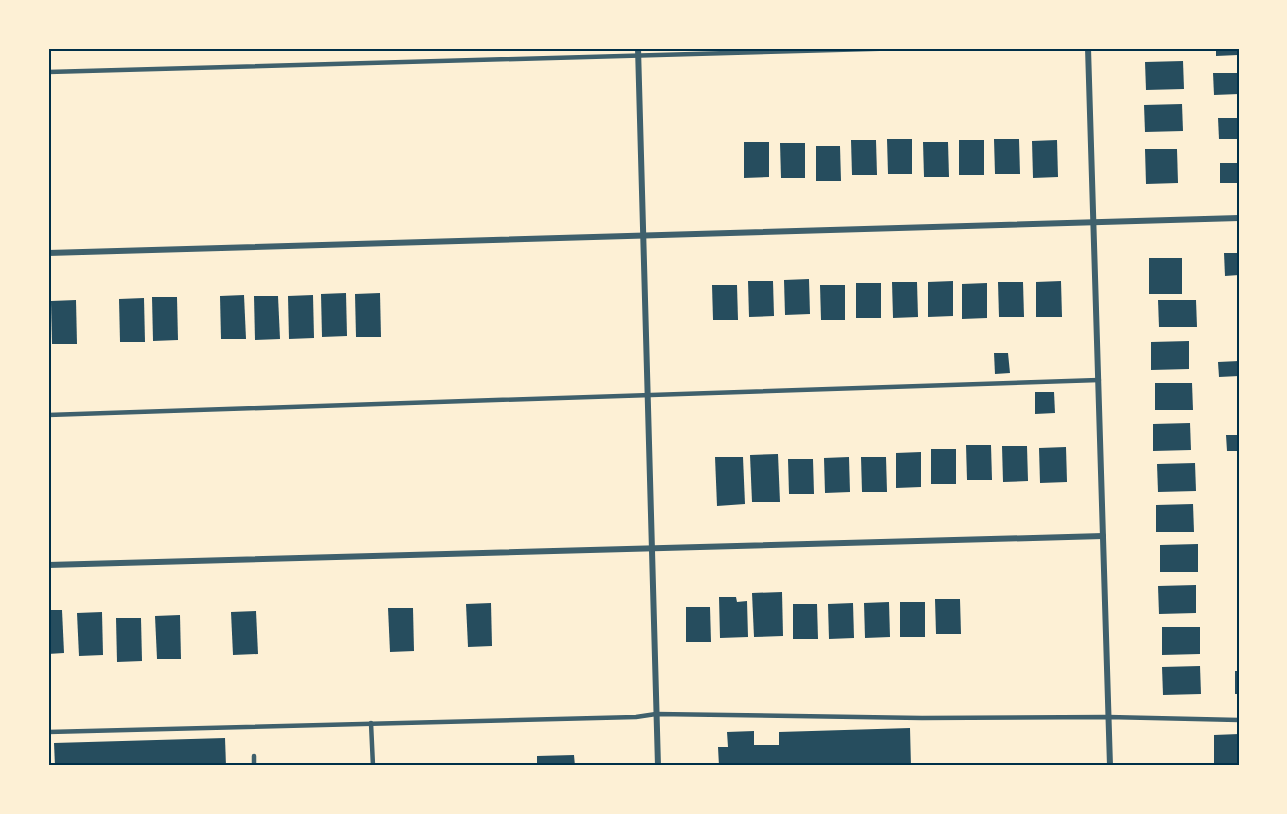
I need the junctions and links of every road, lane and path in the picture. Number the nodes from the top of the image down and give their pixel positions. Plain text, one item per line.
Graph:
1 (638, 48) edge
2 (907, 48) edge
3 (1088, 48) edge
4 (638, 56) junction
5 (48, 72) edge
6 (1239, 218) edge
7 (1094, 223) junction
8 (643, 236) junction
9 (48, 253) edge
10 (1099, 380) junction
11 (648, 395) junction
12 (48, 415) edge
13 (1103, 536) junction
14 (652, 549) junction
15 (48, 565) edge
16 (656, 714) junction
17 (1108, 717) junction
18 (1239, 720) edge
19 (371, 723) junction
20 (48, 732) edge
21 (254, 756) dead end
22 (254, 766) edge
23 (373, 766) edge
24 (658, 766) edge
25 (1110, 766) edge

1 - 4 street
2 - 4 lane
3 - 7 street
4 - 5 lane
4 - 8 street
6 - 7 street
7 - 8 street
7 - 10 street
8 - 9 street
8 - 11 street
10 - 11 lane
10 - 13 street
11 - 12 lane
11 - 14 street
13 - 14 street
13 - 17 street
14 - 15 street
14 - 16 street
16 - 17 lane
16 - 19 lane
16 - 24 street
17 - 18 lane
17 - 25 street
19 - 20 lane
19 - 23 lane
21 - 22 lane

